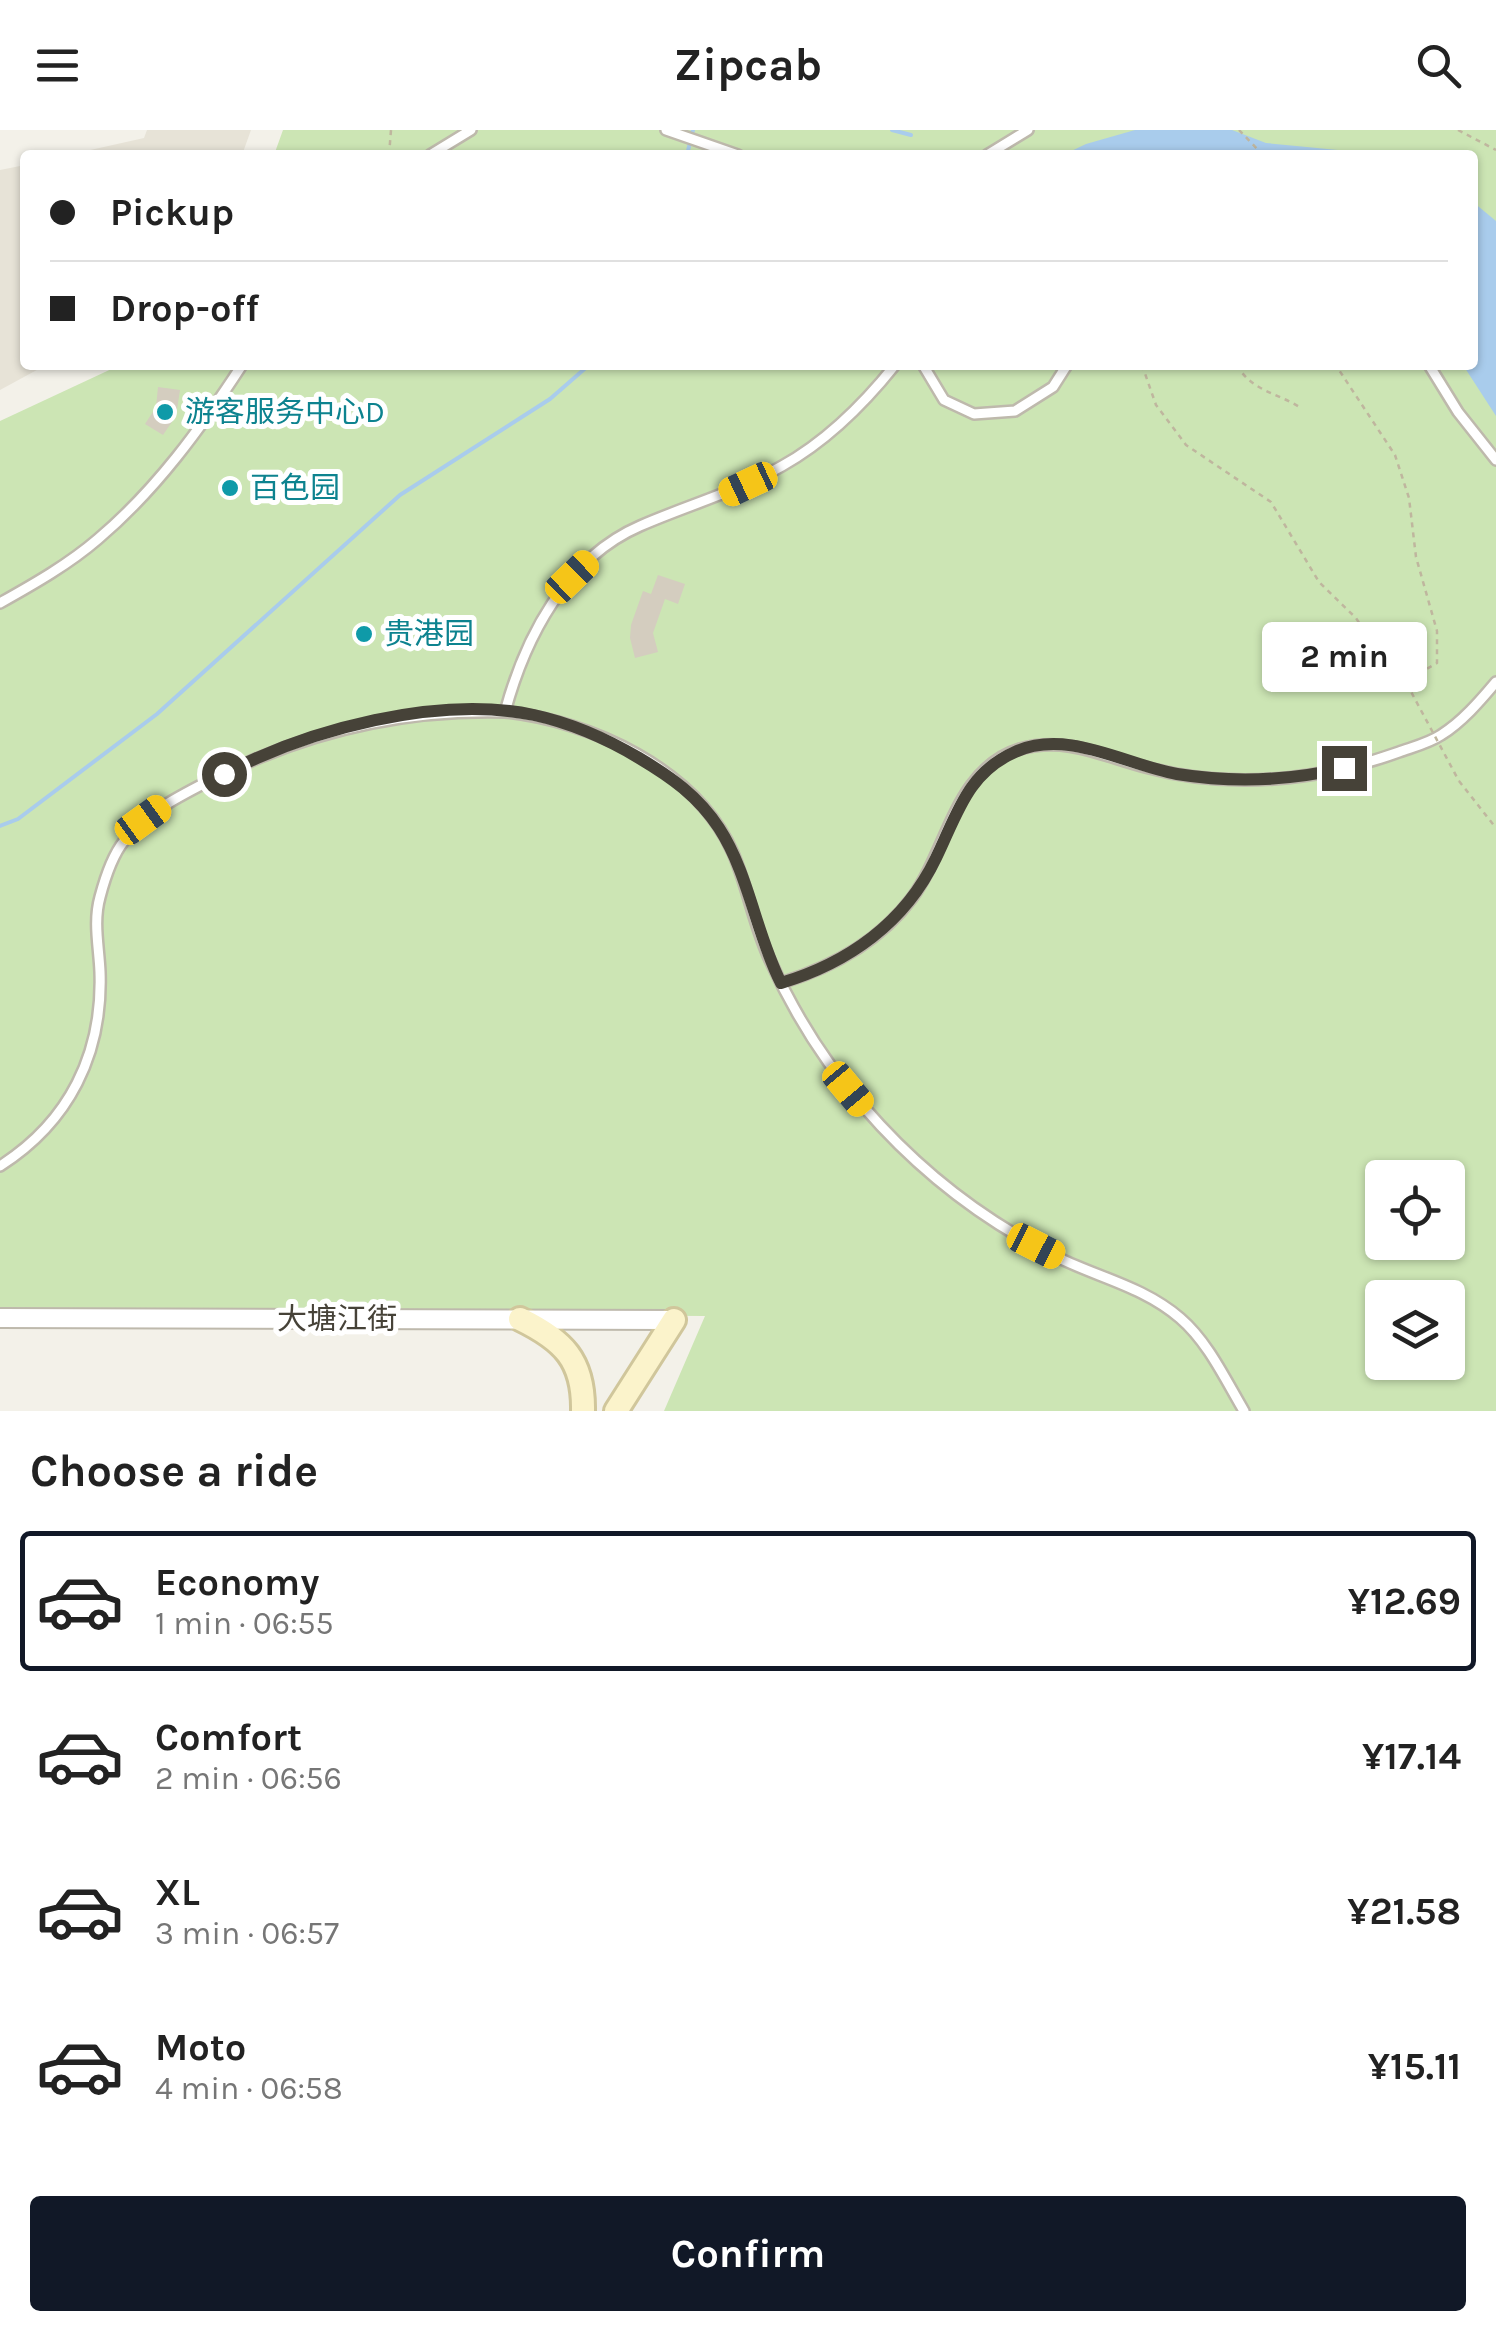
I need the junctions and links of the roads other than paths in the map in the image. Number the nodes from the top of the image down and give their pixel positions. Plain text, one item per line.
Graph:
1 (471, 130) edge
2 (666, 130) edge
3 (1028, 130) edge
4 (438, 150) edge
5 (723, 150) edge
6 (995, 150) edge
7 (239, 370) edge
8 (891, 370) edge
9 (926, 370) edge
10 (1064, 370) edge
11 (1432, 370) edge
12 (1496, 460) edge
13 (0, 602) edge
14 (1496, 682) edge
15 (505, 712) junction
16 (781, 983) junction
17 (0, 1166) edge
18 (0, 1318) edge
19 (520, 1319) junction
20 (674, 1320) joint
21 (583, 1411) edge
22 (616, 1411) edge
23 (1244, 1411) edge

1 - 4 lane
2 - 5 lane
3 - 6 lane
7 - 13 lane
8 - 15 lane
9 - 10 lane
11 - 12 lane
14 - 16 lane
15 - 16 lane
15 - 17 lane
16 - 23 lane
18 - 19 street, 大塘江街
19 - 20 street, 大塘江街
19 - 21 street
20 - 22 street

